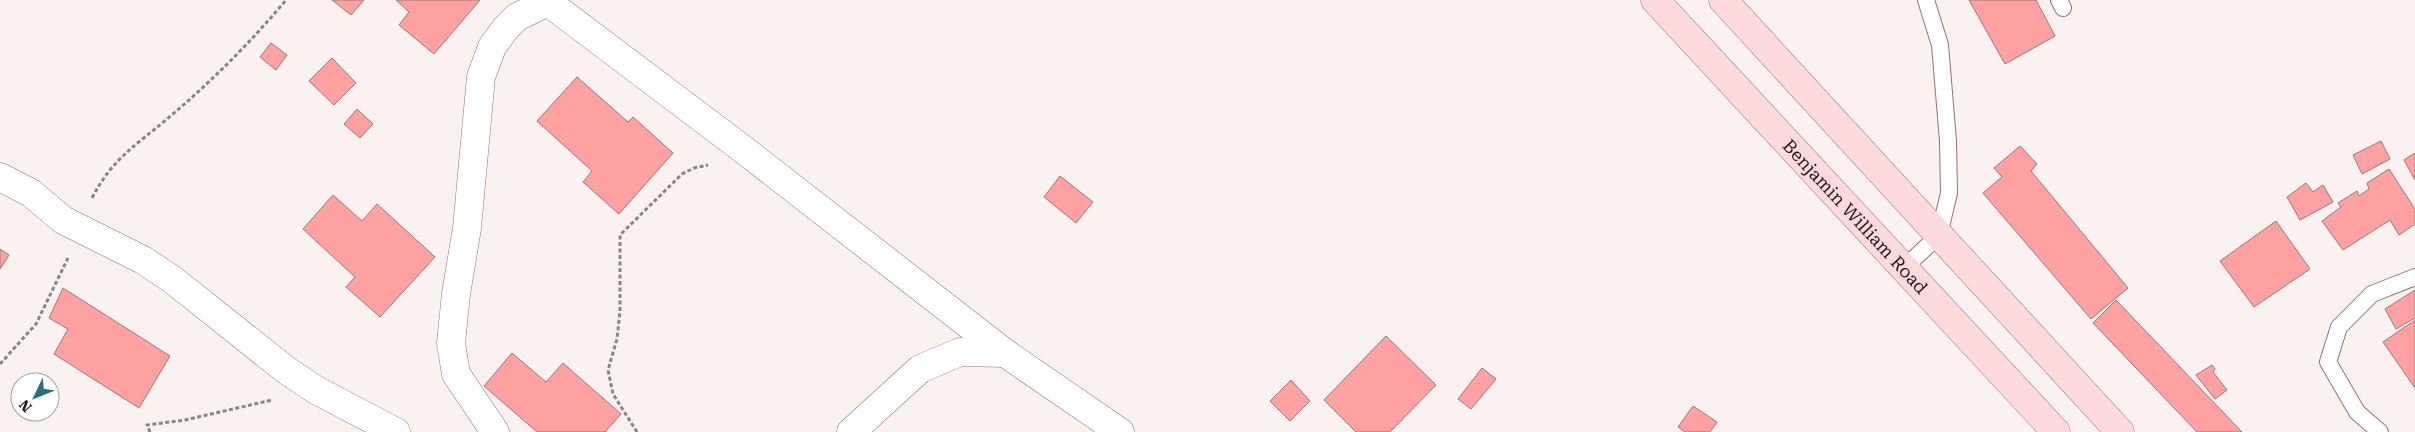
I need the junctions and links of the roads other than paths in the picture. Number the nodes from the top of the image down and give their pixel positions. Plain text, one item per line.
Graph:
1 (1656, 0) edge
2 (1723, 0) edge
3 (1926, 0) edge
4 (546, 1) edge
5 (0, 177) edge
6 (1939, 235) junction
7 (1904, 268) junction
8 (2415, 277) edge
9 (1005, 353) junction
10 (396, 432) edge
11 (495, 432) edge
12 (851, 432) edge
13 (1120, 432) edge
14 (2056, 432) edge
15 (2120, 432) edge
16 (2380, 432) edge

1 - 7 main road, Benjamin William Road
2 - 6 main road
3 - 6 lane
4 - 9 street
4 - 11 street
5 - 10 street
6 - 7 lane
6 - 15 main road
7 - 14 main road, Benjamin William Road
8 - 16 lane
9 - 12 street
9 - 13 street

